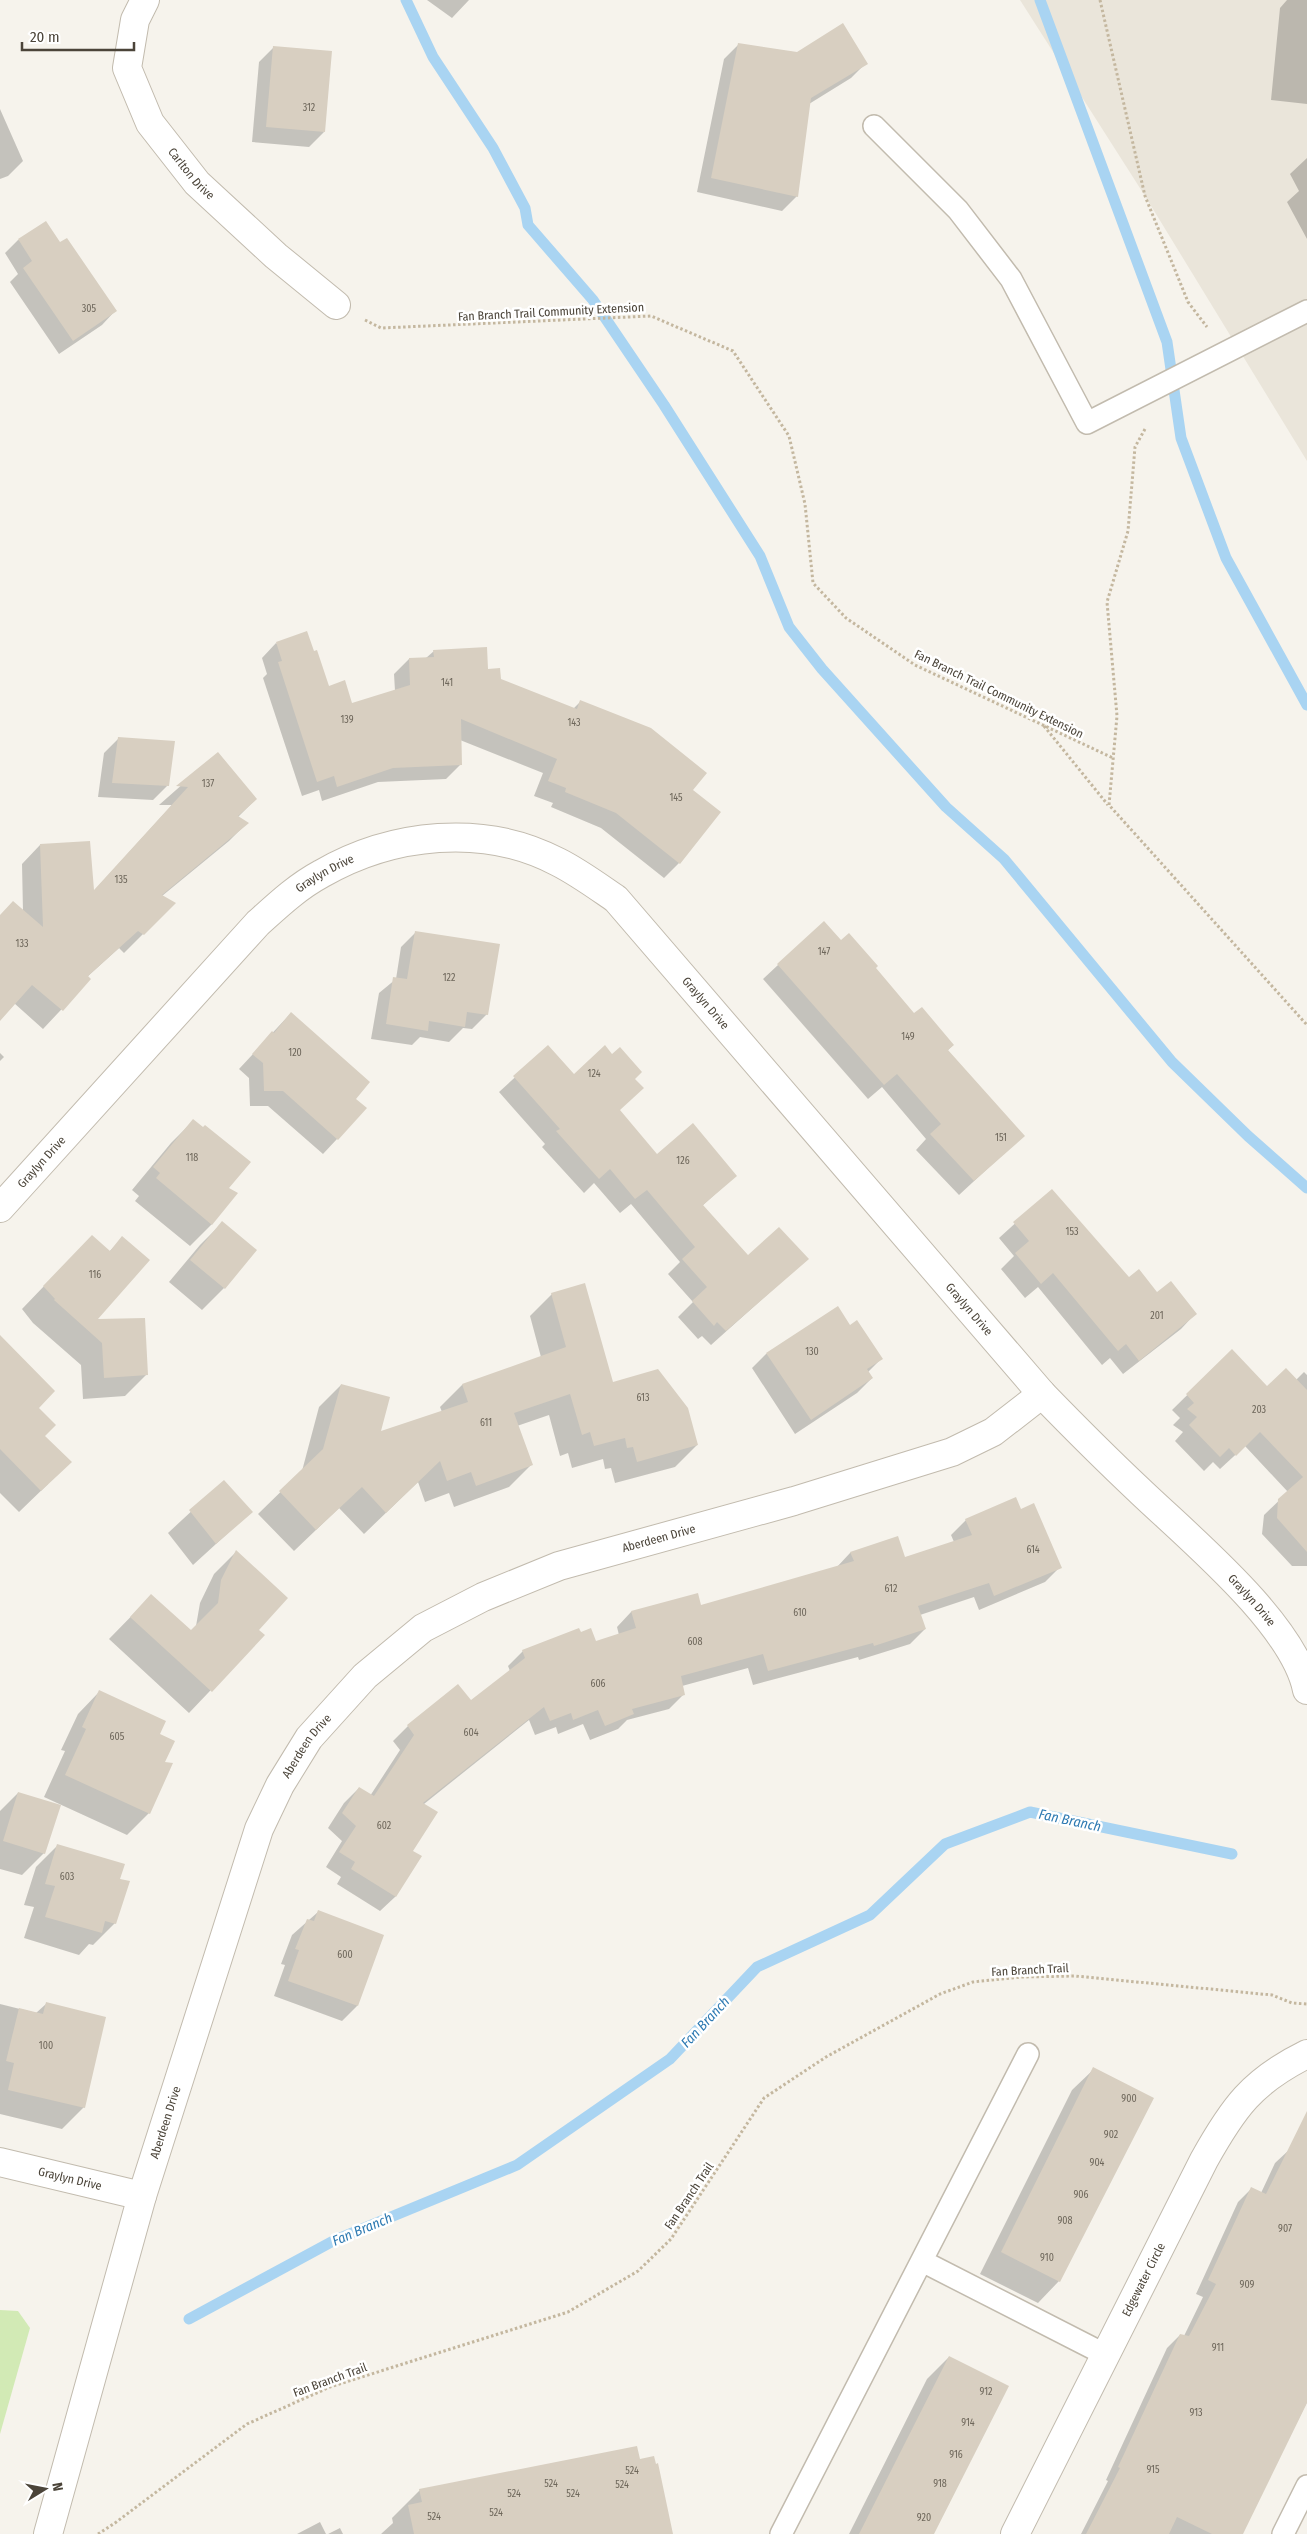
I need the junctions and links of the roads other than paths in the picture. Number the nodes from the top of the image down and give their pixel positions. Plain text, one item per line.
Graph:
1 (145, 0) edge
2 (874, 126) dead end
3 (336, 305) road end
4 (1307, 311) edge
5 (0, 1208) edge
6 (1042, 1394) junction
7 (1307, 1690) edge
8 (1028, 2054) dead end
9 (1307, 2054) edge
10 (0, 2162) edge
11 (142, 2196) junction
12 (922, 2261) junction
13 (1106, 2356) junction
14 (1307, 2486) edge
15 (48, 2534) edge
16 (781, 2534) edge
17 (1016, 2534) edge
18 (1283, 2534) edge

1 - 3 street, Carlton Drive
2 - 4 lane
5 - 6 street, Graylyn Drive
6 - 7 street, Graylyn Drive
6 - 11 street, Aberdeen Drive
8 - 12 lane
9 - 13 street, Edgewater Circle
10 - 11 street, Graylyn Drive
11 - 15 street, Aberdeen Drive
12 - 13 lane
12 - 16 lane
13 - 17 street, Edgewater Circle
14 - 18 lane

